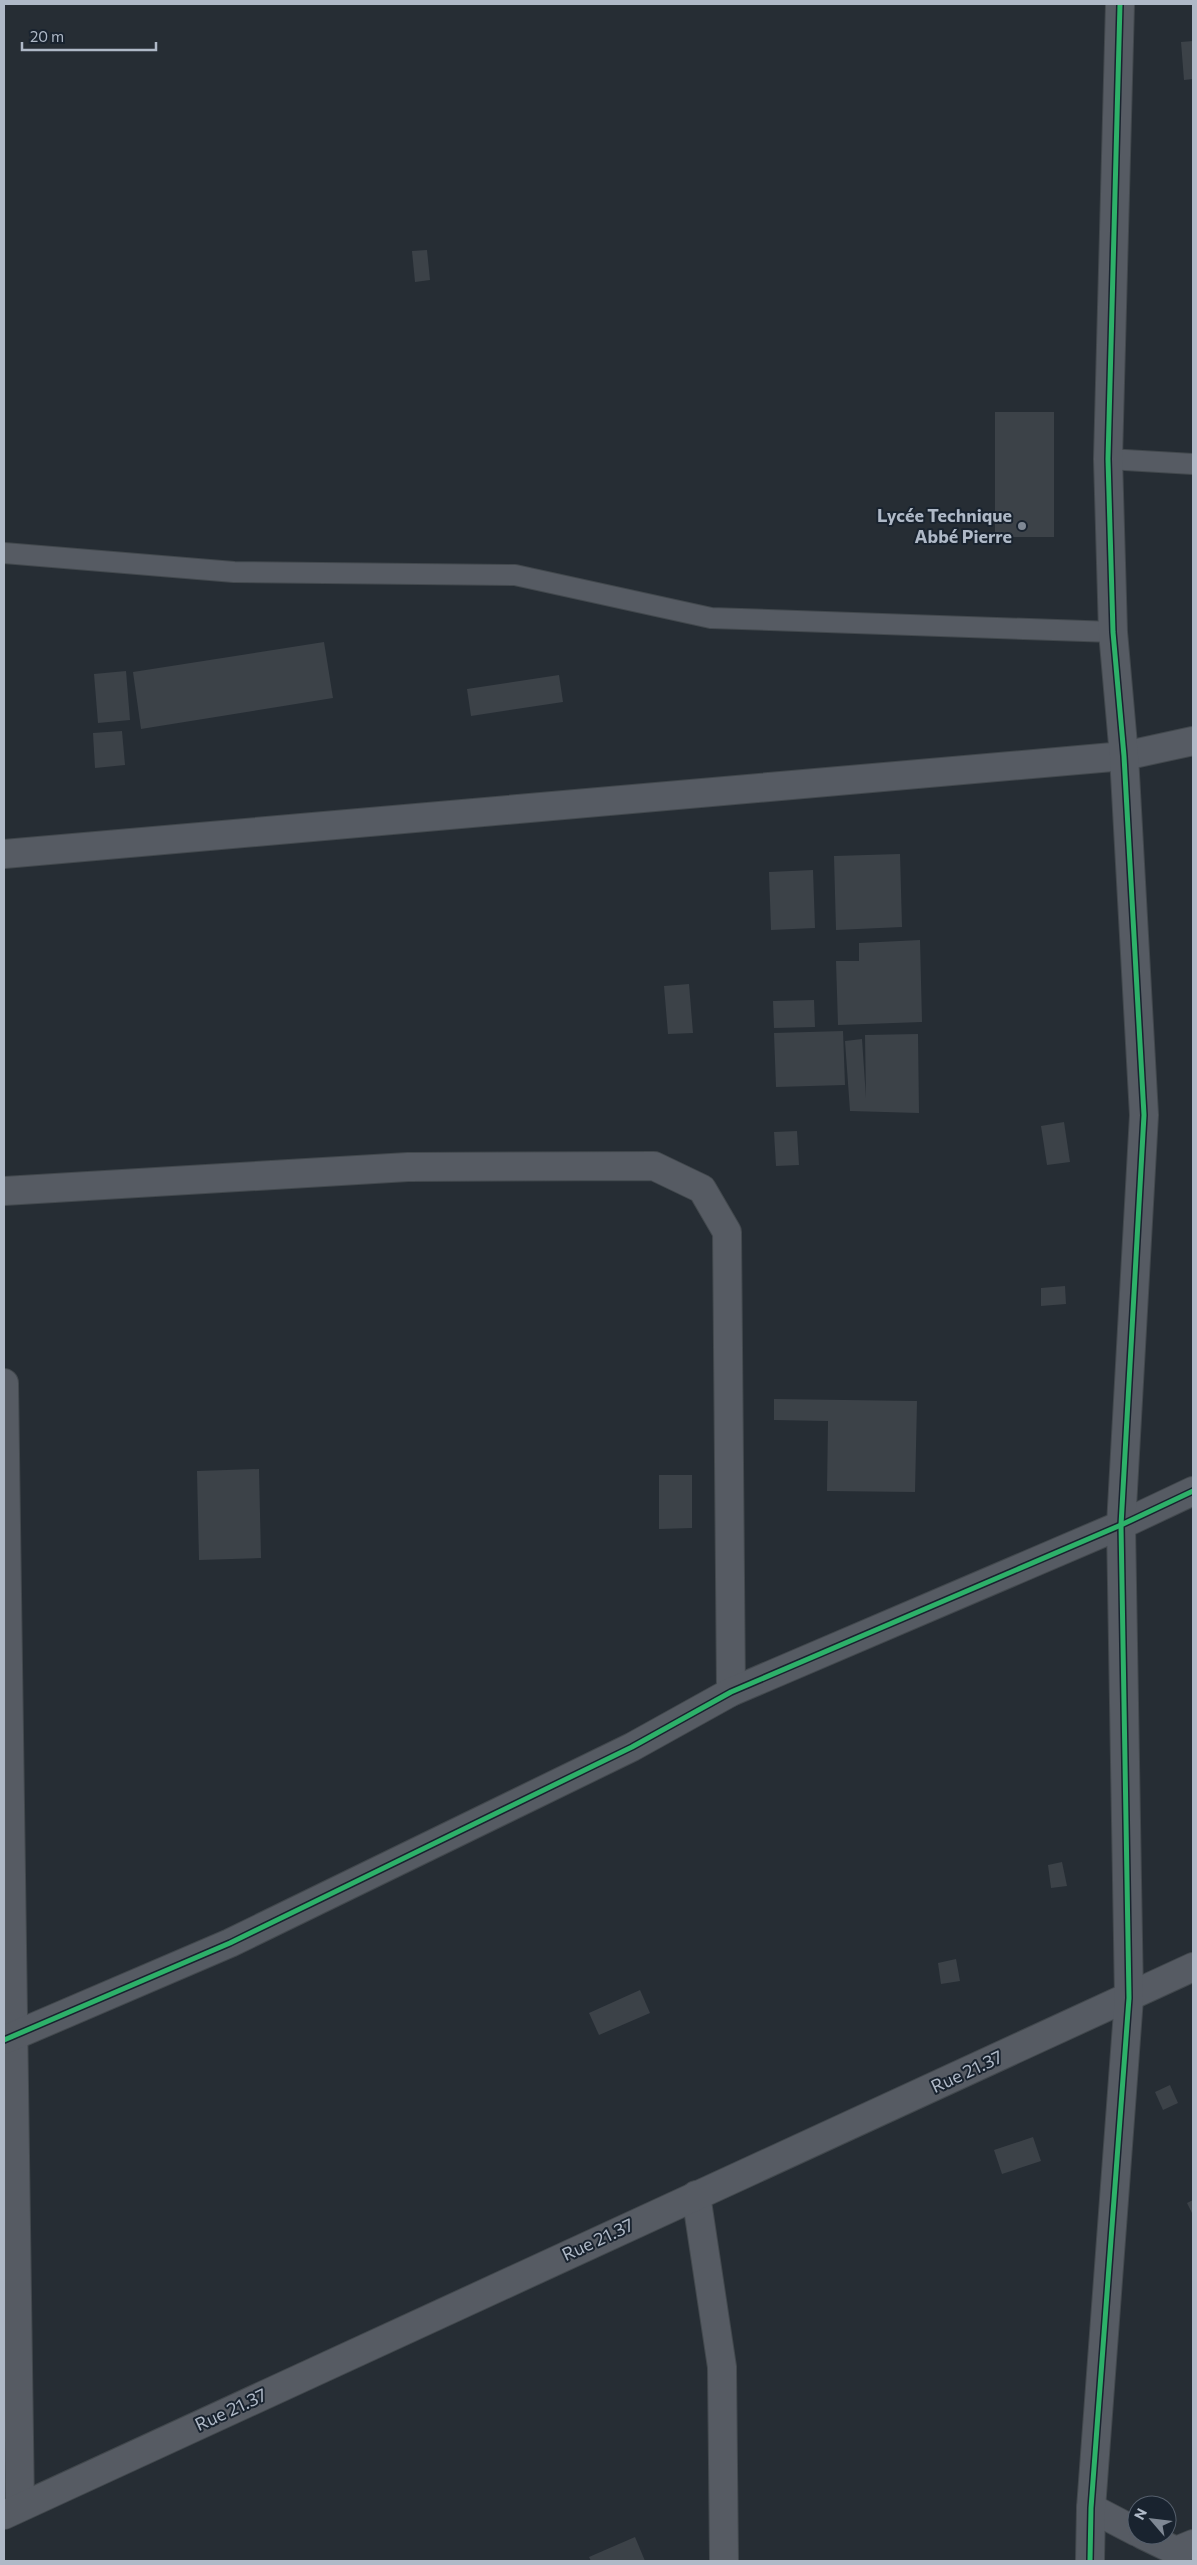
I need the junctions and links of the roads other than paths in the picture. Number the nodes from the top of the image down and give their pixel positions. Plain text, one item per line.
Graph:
1 (1120, 4) edge
2 (1108, 460) junction
3 (1193, 464) edge
4 (4, 553) edge
5 (1113, 632) junction
6 (1193, 741) edge
7 (1124, 756) junction
8 (4, 854) edge
9 (4, 1191) edge
10 (4, 1383) edge
11 (1193, 1491) edge
12 (1121, 1525) junction
13 (732, 1692) junction
14 (1193, 1967) edge
15 (1129, 1998) junction
16 (8, 2038) edge
17 (696, 2195) junction
18 (1091, 2508) junction
19 (12, 2511) edge
20 (1127, 2527) edge
21 (1163, 2545) edge
22 (1177, 2552) edge
23 (724, 2561) edge
24 (1090, 2561) edge

1 - 2 street
2 - 3 lane
2 - 5 street
4 - 5 lane
5 - 7 street
6 - 7 street
7 - 8 street
7 - 12 street
9 - 13 street
10 - 16 street
11 - 12 street
12 - 13 street
12 - 15 street
13 - 16 street
14 - 15 street, Rue 21.37
15 - 17 street, Rue 21.37
15 - 18 street
16 - 19 street
17 - 19 street, Rue 21.37
17 - 23 street
18 - 20 street
18 - 24 street
21 - 22 street

